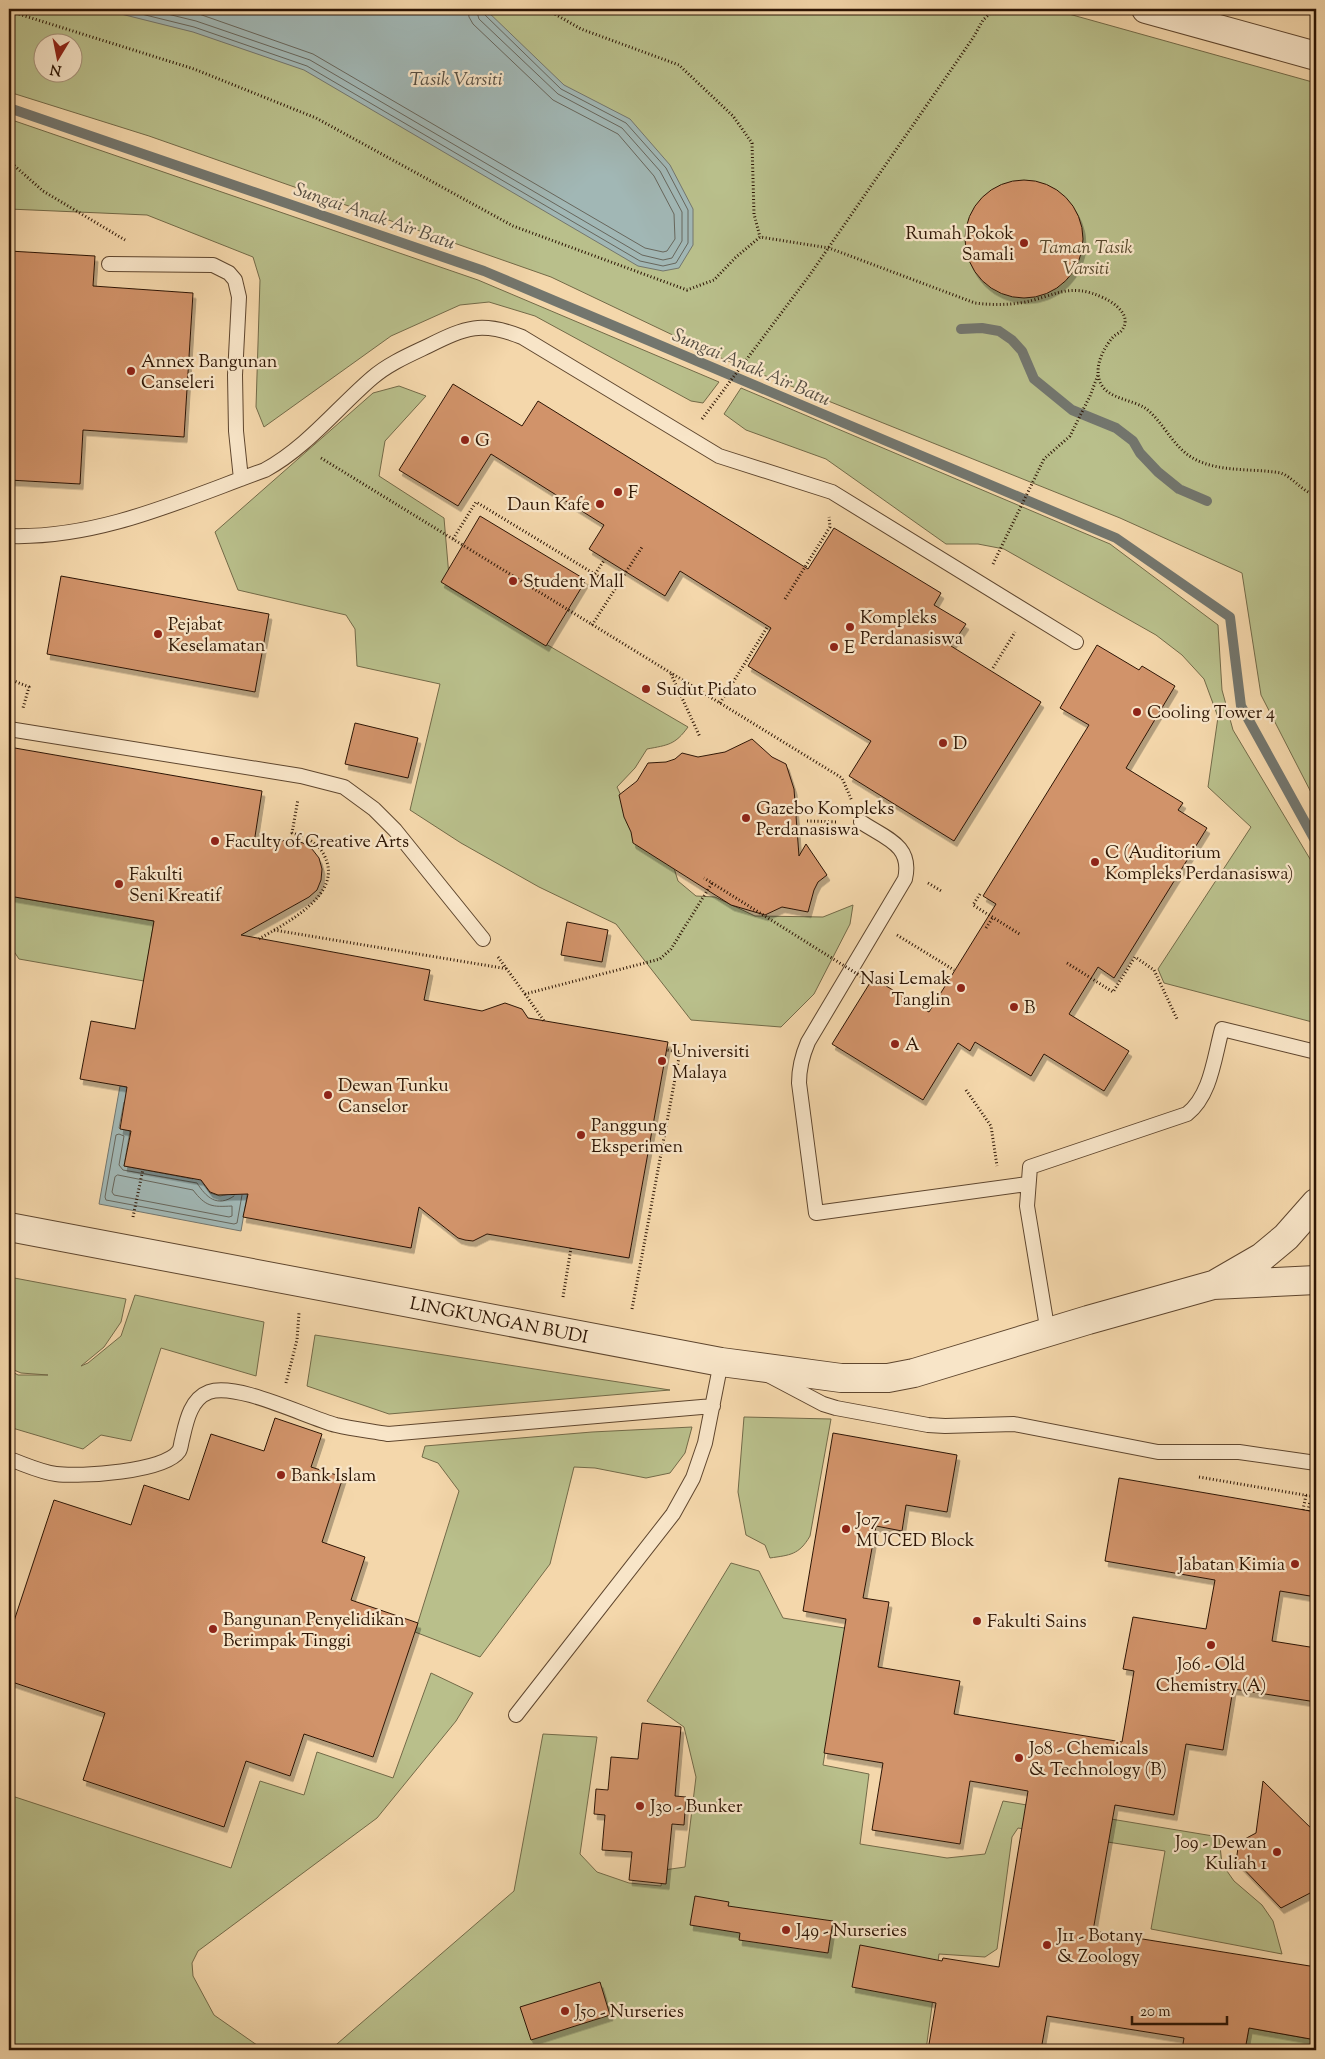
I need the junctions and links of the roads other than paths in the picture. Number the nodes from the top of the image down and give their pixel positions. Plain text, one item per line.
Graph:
1 (1146, 9) edge
2 (1316, 56) edge
3 (109, 264) dead end
4 (241, 479) junction
5 (9, 536) edge
6 (1076, 642) dead end
7 (13, 730) edge
8 (861, 822) road end
9 (483, 939) road end
10 (1316, 1052) edge
11 (1027, 1184) junction
12 (1316, 1202) edge
13 (9, 1227) edge
14 (1316, 1280) edge
15 (1213, 1285) junction
16 (1048, 1333) junction
17 (721, 1362) junction
18 (754, 1367) junction
19 (714, 1406) junction
20 (9, 1460) edge
21 (1316, 1463) edge
22 (516, 1715) dead end

1 - 2 street
3 - 4 lane
4 - 5 lane
4 - 6 lane
7 - 9 lane
8 - 11 lane
10 - 11 lane
11 - 16 lane
12 - 15 street
13 - 17 street, LINGKUNGAN BUDI
14 - 15 street
15 - 16 street
16 - 18 street, LINGKUNGAN BUDI
17 - 18 street, LINGKUNGAN BUDI
17 - 19 lane
18 - 21 lane
19 - 20 lane
19 - 22 lane

